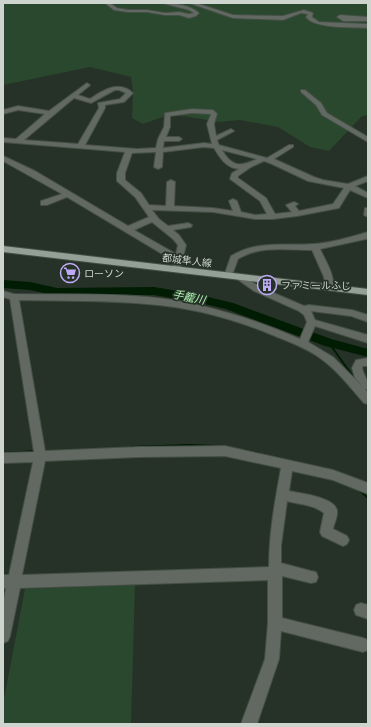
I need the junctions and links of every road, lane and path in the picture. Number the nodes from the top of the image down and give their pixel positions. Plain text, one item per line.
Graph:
1 (107, 3) edge
2 (164, 3) edge
3 (191, 3) edge
4 (368, 19) edge
5 (368, 23) edge
6 (368, 26) edge
7 (87, 85) dead end
8 (303, 91) dead end
9 (74, 96) junction
10 (91, 101) junction
11 (101, 106) junction
12 (116, 108) dead end
13 (3, 112) edge
14 (50, 113) junction
15 (231, 131) dead end
16 (367, 138) edge
17 (161, 139) junction
18 (3, 140) edge
19 (17, 142) junction
20 (215, 142) junction
21 (291, 146) dead end
22 (80, 147) junction
23 (174, 149) junction
24 (160, 150) junction
25 (129, 151) junction
26 (3, 158) edge
27 (265, 159) junction
28 (248, 166) junction
29 (158, 167) dead end
30 (344, 175) dead end
31 (368, 178) edge
32 (171, 182) dead end
33 (349, 186) junction
34 (68, 194) junction
35 (368, 196) edge
36 (233, 200) dead end
37 (44, 204) dead end
38 (294, 204) dead end
39 (146, 207) junction
40 (170, 209) junction
41 (368, 210) edge
42 (238, 214) junction
43 (296, 214) junction
44 (368, 215) edge
45 (273, 217) junction
46 (154, 218) junction
47 (188, 225) dead end
48 (128, 229) junction
49 (166, 229) junction
50 (368, 235) edge
51 (315, 247) junction
52 (3, 249) edge
53 (179, 260) junction
54 (176, 269) junction
55 (228, 276) junction
56 (240, 278) junction
57 (329, 288) junction
58 (368, 292) edge
59 (3, 294) edge
60 (14, 298) junction
61 (304, 310) junction
62 (368, 319) edge
63 (312, 322) junction
64 (368, 339) edge
65 (302, 344) junction
66 (368, 362) edge
67 (368, 386) edge
68 (368, 400) edge
69 (40, 457) junction
70 (3, 458) edge
71 (288, 464) junction
72 (368, 489) edge
73 (282, 494) junction
74 (343, 540) dead end
75 (275, 571) junction
76 (311, 577) dead end
77 (8, 582) edge
78 (275, 623) junction
79 (3, 636) edge
80 (363, 645) dead end
81 (249, 724) edge

1 - 2 street
3 - 6 street
4 - 5 street
7 - 9 street
8 - 16 street
9 - 10 street
9 - 14 street
10 - 11 street
10 - 11 street
11 - 12 street
11 - 22 street
13 - 14 street
14 - 19 street
15 - 20 street
17 - 20 street
17 - 23 street
17 - 24 street
18 - 19 street
19 - 22 street
20 - 23 street
20 - 27 street
20 - 28 street
21 - 27 street
22 - 25 street
23 - 24 street
24 - 25 street
24 - 29 street
25 - 39 street
26 - 34 street
27 - 28 street
27 - 33 street
28 - 45 street
30 - 33 street
31 - 33 street
32 - 40 street
33 - 35 street
33 - 43 street
34 - 37 street
34 - 48 street
36 - 42 street
38 - 43 street
39 - 40 street
39 - 46 street
40 - 42 street
41 - 44 street
42 - 45 street
43 - 45 street
46 - 48 street
46 - 49 street
47 - 49 street
48 - 53 street
49 - 53 street
50 - 51 street
51 - 55 street
51 - 57 street
52 - 54 main road, 都城隼人線
53 - 54 street
54 - 55 main road, 都城隼人線
55 - 56 main road, 都城隼人線
56 - 57 main road, 都城隼人線
56 - 61 street
57 - 58 main road, 都城隼人線
59 - 60 street
60 - 65 street
60 - 69 street
61 - 62 street
61 - 63 street
63 - 64 street
63 - 65 street
65 - 68 street
66 - 67 street
69 - 70 street
69 - 71 street
69 - 77 street
71 - 72 street
71 - 73 street
73 - 74 street
73 - 75 street
75 - 76 street
75 - 77 street
75 - 78 street
77 - 79 street
78 - 80 street
78 - 81 street

